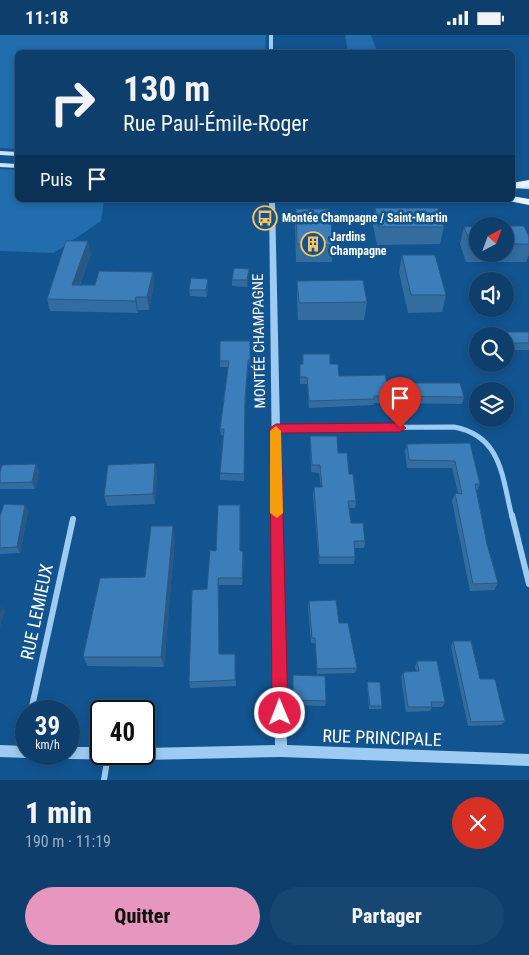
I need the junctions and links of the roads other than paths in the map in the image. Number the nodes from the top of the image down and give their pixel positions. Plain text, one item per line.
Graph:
1 (271, 35) edge
2 (271, 50) edge
3 (0, 153) edge
4 (15, 154) edge
5 (0, 165) edge
6 (15, 166) edge
7 (529, 183) edge
8 (515, 185) edge
9 (515, 186) edge
10 (529, 187) edge
11 (515, 199) edge
12 (529, 200) edge
13 (272, 202) edge
14 (276, 428) junction
15 (73, 519) dead end
16 (529, 584) edge
17 (33, 700) edge
18 (0, 751) edge
19 (281, 751) junction
20 (15, 752) edge
21 (155, 754) edge
22 (529, 760) edge
23 (106, 765) edge
24 (104, 780) edge

1 - 2 street
3 - 4 main road
5 - 6 main road
7 - 8 main road
9 - 10 main road
11 - 12 main road
13 - 14 street, MONTÉE CHAMPAGNE
14 - 16 street
14 - 19 street, MONTÉE CHAMPAGNE
15 - 17 street, RUE LEMIEUX
18 - 20 street
19 - 21 street, RUE PRINCIPALE
19 - 22 street, RUE PRINCIPALE
23 - 24 street

